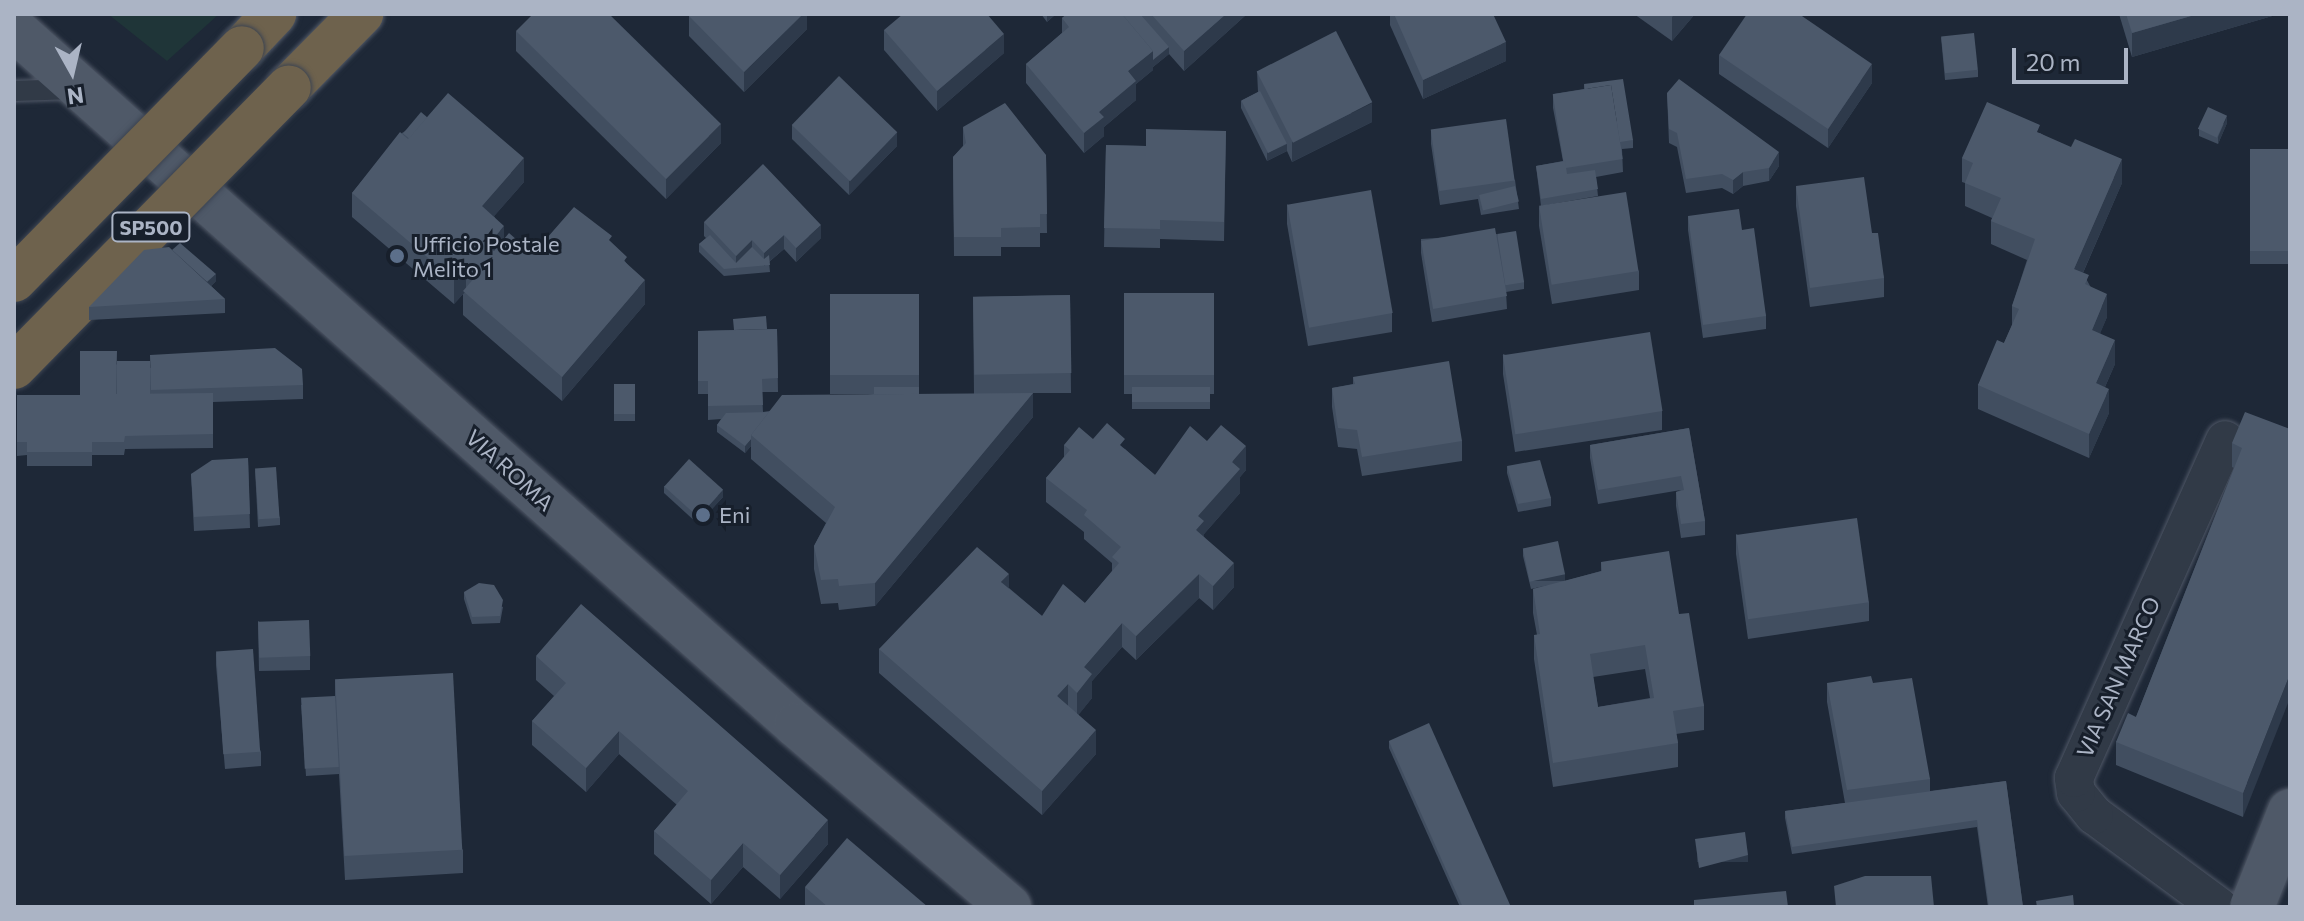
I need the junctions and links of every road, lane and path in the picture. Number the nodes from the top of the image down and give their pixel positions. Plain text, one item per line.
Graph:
1 (274, 14) edge
2 (361, 14) edge
3 (14, 29) edge
4 (81, 89) junction
5 (14, 91) edge
6 (14, 280) edge
7 (14, 367) edge
8 (2225, 440) dead end
9 (2290, 811) edge
10 (1009, 907) edge
11 (2219, 907) edge
12 (2252, 907) edge

1 - 6 highway, SP500, bridge
2 - 7 highway, SP500, bridge
3 - 4 main road, VIA ROMA
4 - 5 lane
4 - 10 main road, VIA ROMA
8 - 11 street, VIA SAN MARCO
9 - 12 main road

